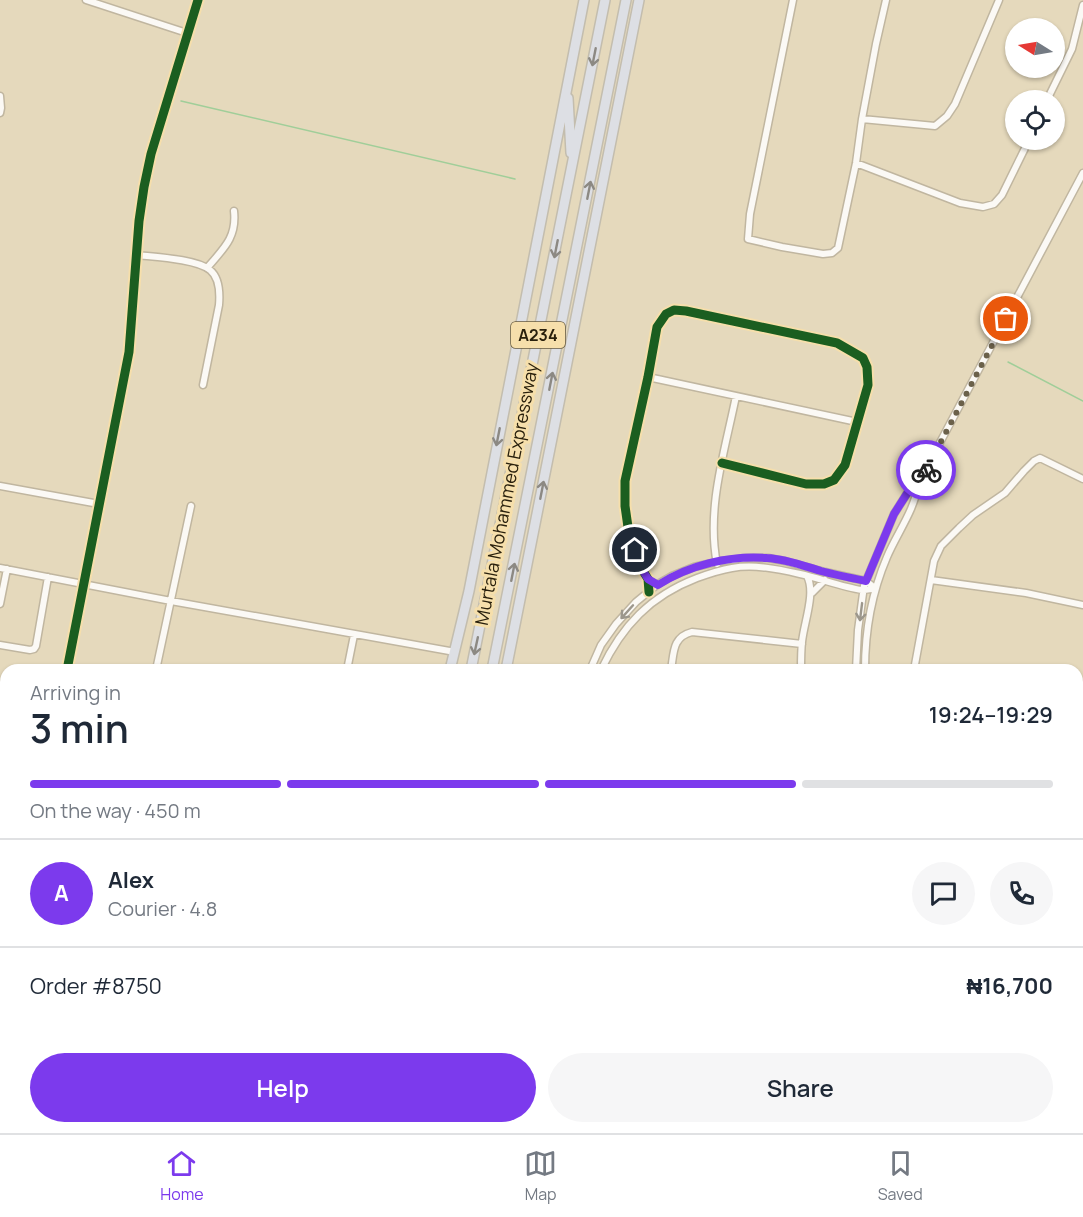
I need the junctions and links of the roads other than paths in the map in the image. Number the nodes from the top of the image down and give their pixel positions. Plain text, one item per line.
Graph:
1 (86, 0) edge
2 (198, 0) edge
3 (584, 0) edge
4 (605, 0) edge
5 (626, 0) edge
6 (639, 0) edge
7 (793, 0) edge
8 (886, 0) edge
9 (999, 0) edge
10 (110, 4) edge
11 (1083, 5) edge
12 (187, 33) junction
13 (567, 83) junction
14 (1052, 90) edge
15 (0, 96) edge
16 (607, 96) junction
17 (0, 113) edge
18 (862, 119) junction
19 (1024, 150) edge
20 (856, 163) junction
21 (572, 168) junction
22 (606, 170) junction
23 (1083, 173) edge
24 (234, 211) dead end
25 (1055, 225) dead end
26 (137, 255) junction
27 (207, 268) junction
28 (648, 376) junction
29 (203, 385) dead end
30 (736, 396) junction
31 (857, 422) junction
32 (722, 463) junction
33 (1083, 479) edge
34 (918, 484) junction
35 (0, 486) edge
36 (99, 504) junction
37 (192, 506) dead end
38 (717, 562) junction
39 (4, 568) edge
40 (719, 571) junction
41 (807, 576) junction
42 (48, 577) junction
43 (648, 579) junction
44 (825, 580) junction
45 (930, 580) junction
46 (866, 581) junction
47 (85, 585) junction
48 (658, 585) junction
49 (875, 588) junction
50 (863, 590) junction
51 (649, 592) junction
52 (812, 593) junction
53 (171, 601) junction
54 (0, 604) edge
55 (1083, 606) edge
56 (354, 635) junction
57 (802, 644) junction
58 (0, 645) edge
59 (455, 652) junction
60 (69, 664) edge
61 (157, 664) edge
62 (348, 664) edge
63 (452, 664) edge
64 (472, 664) edge
65 (493, 664) edge
66 (507, 664) edge
67 (593, 664) edge
68 (604, 664) edge
69 (672, 664) edge
70 (801, 664) edge
71 (856, 664) edge
72 (865, 664) edge
73 (915, 664) edge

1 - 10 street
2 - 12 street
3 - 13 highway, Murtala Mohammed Expressway
4 -> 21 highway, Murtala Mohammed Expressway / A234
5 - 16 highway, Murtala Mohammed Expressway / A234
6 - 22 highway, Murtala Mohammed Expressway
7 - 20 street
8 - 18 street
9 - 18 street
10 - 12 street
11 - 14 street
12 - 26 street
13 - 21 highway
13 -> 59 highway, Murtala Mohammed Expressway
15 - 17 street
16 - 22 highway
65 -> 16 highway, Murtala Mohammed Expressway / A234
18 - 20 street
19 - 20 street
21 -> 64 highway, Murtala Mohammed Expressway / A234
66 -> 22 highway, Murtala Mohammed Expressway
23 - 25 street
23 - 34 street
24 - 27 street
26 - 27 street
26 - 36 street
27 - 29 street
28 - 30 street
28 - 31 street
28 - 43 street
30 - 31 street
30 - 32 street
31 - 32 street
32 - 38 street
33 - 45 street
34 - 46 street
34 - 49 street
35 - 36 street
36 - 47 street
37 - 53 street
38 - 40 street
38 - 46 street
38 - 48 street
39 - 42 street
39 - 54 street
40 - 41 street
40 - 68 street
41 - 44 street
41 - 52 street
42 - 47 street
42 - 58 street
43 - 48 street
43 - 51 street
44 - 50 street
44 - 52 street
45 - 55 street
45 - 73 street
46 - 49 street
46 - 50 street
47 - 53 street
47 - 60 street
48 - 51 street
49 - 50 street
49 - 72 street
50 -> 71 street
51 -> 67 street
52 - 57 street
53 - 56 street
53 - 61 street
56 - 59 street
56 - 62 street
57 - 69 street
57 - 70 street
59 - 63 highway, Murtala Mohammed Expressway

